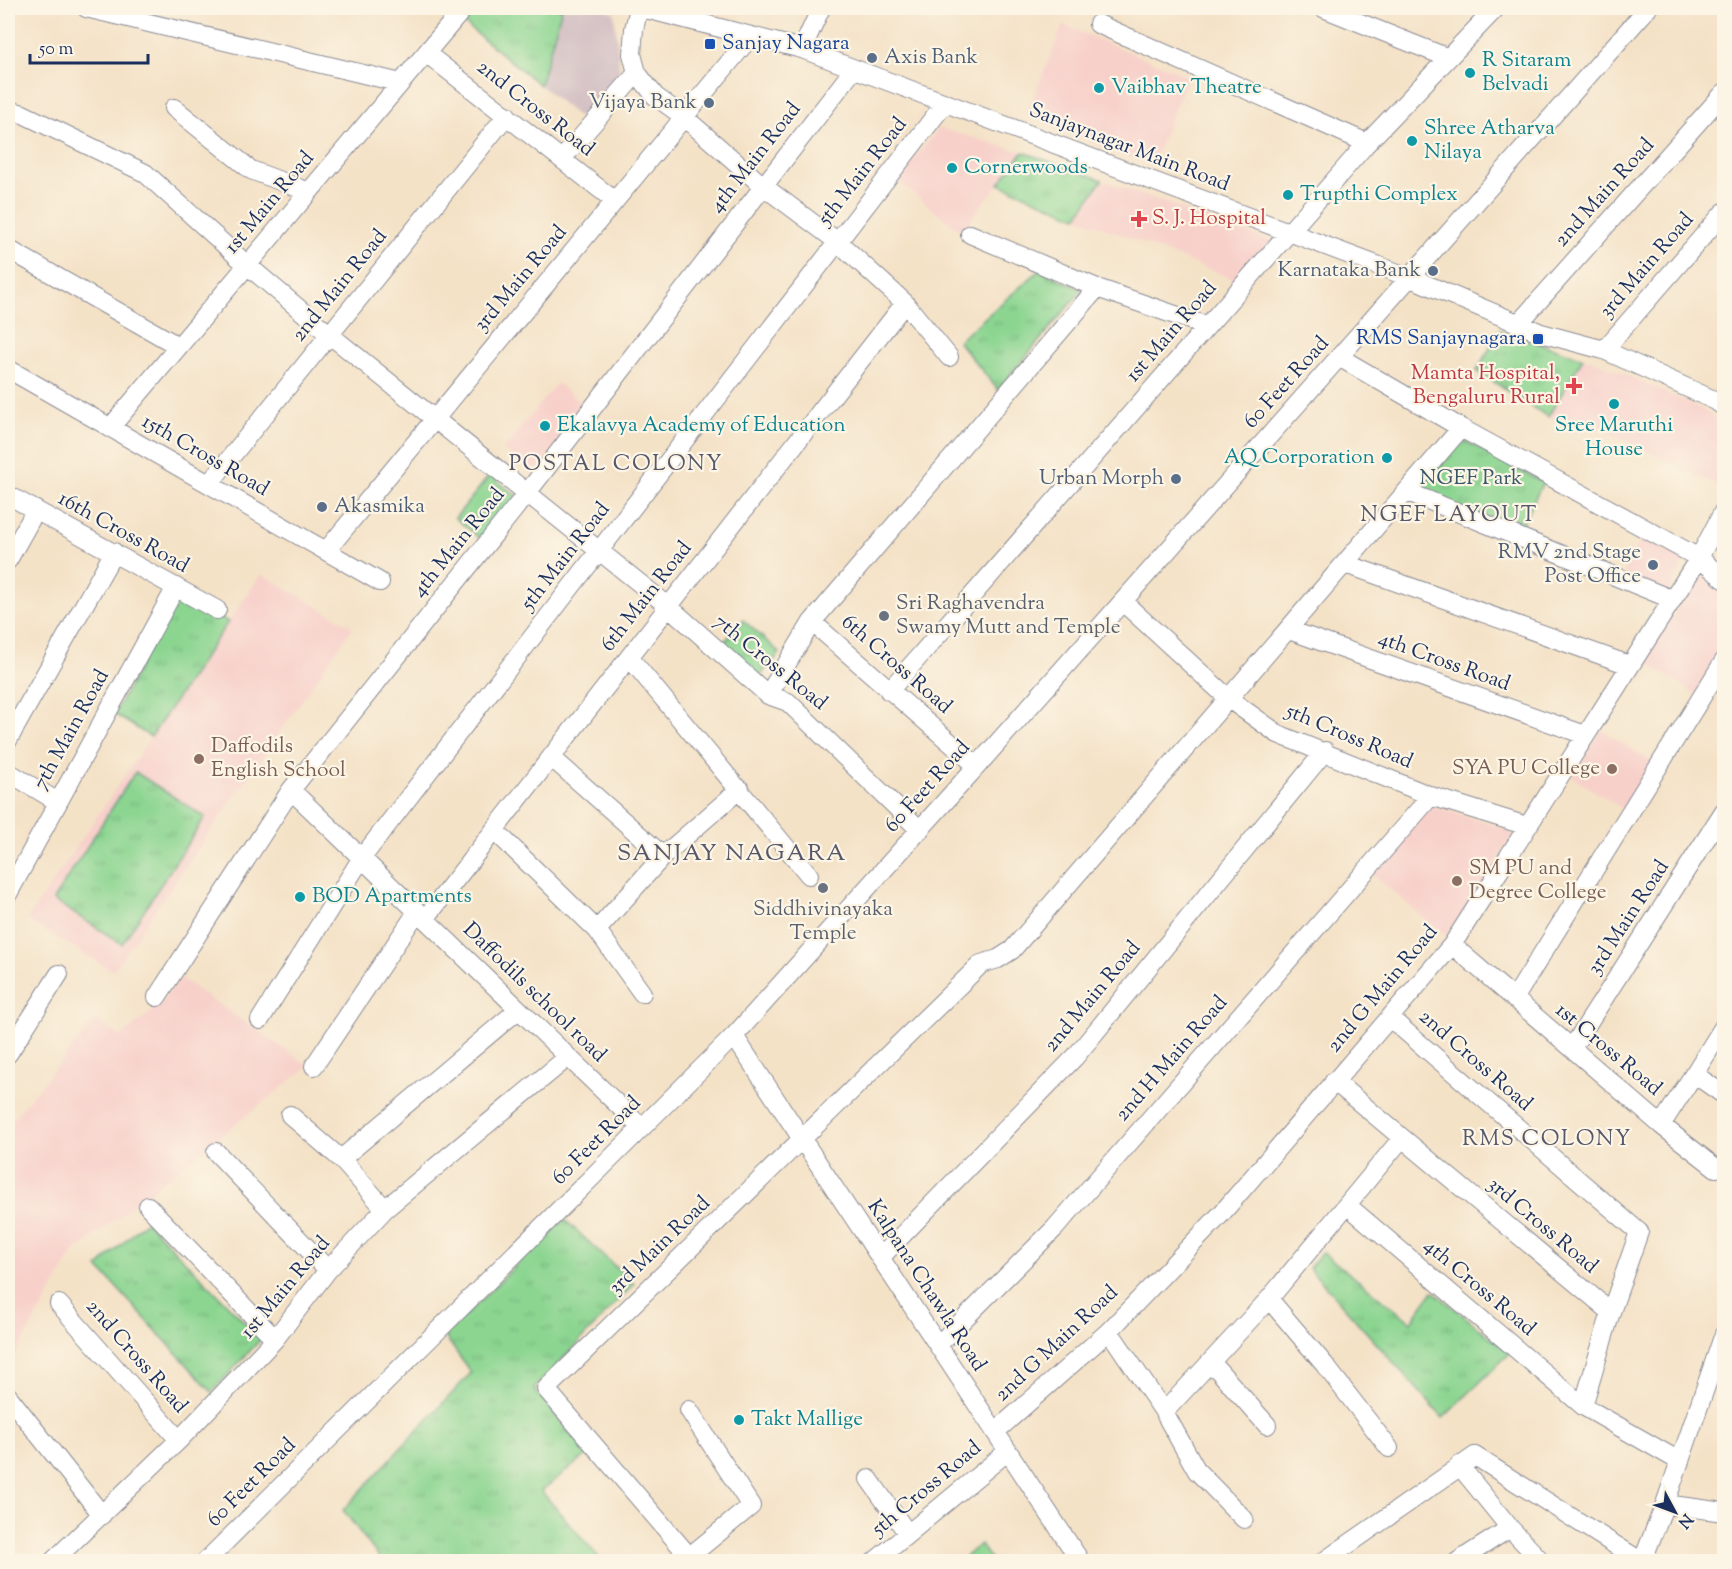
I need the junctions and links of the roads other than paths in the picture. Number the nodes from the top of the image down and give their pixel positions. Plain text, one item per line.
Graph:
1 (86, 8) edge
2 (464, 8) edge
3 (640, 8) edge
4 (821, 8) edge
5 (1323, 8) edge
6 (1496, 8) edge
7 (1648, 8) edge
8 (1098, 24) dead end
9 (751, 36) junction
10 (802, 50) junction
11 (426, 52) junction
12 (1446, 57) junction
13 (854, 69) junction
14 (638, 73) junction
15 (401, 84) junction
16 (1725, 93) edge
17 (945, 103) junction
18 (174, 108) dead end
19 (8, 110) edge
20 (507, 115) junction
21 (684, 117) junction
22 (1367, 143) junction
23 (562, 159) junction
24 (764, 186) junction
25 (309, 192) junction
26 (615, 201) junction
27 (1725, 212) edge
28 (1288, 232) junction
29 (970, 234) dead end
30 (838, 242) junction
31 (8, 249) edge
32 (247, 265) junction
33 (1411, 278) junction
34 (1096, 288) junction
35 (904, 303) junction
36 (1519, 323) junction
37 (1207, 326) junction
38 (330, 335) junction
39 (178, 346) junction
40 (1604, 350) junction
41 (949, 357) dead end
42 (1340, 357) junction
43 (8, 369) edge
44 (1722, 401) edge
45 (434, 419) junction
46 (110, 428) junction
47 (1461, 428) junction
48 (209, 484) junction
49 (1408, 492) junction
50 (527, 493) junction
51 (8, 495) edge
52 (36, 510) junction
53 (1725, 510) edge
54 (326, 551) junction
55 (599, 551) junction
56 (114, 552) junction
57 (1699, 558) junction
58 (8, 560) edge
59 (1346, 564) junction
60 (1725, 579) edge
61 (380, 582) dead end
62 (176, 587) junction
63 (1671, 599) junction
64 (1123, 602) junction
65 (668, 606) junction
66 (217, 610) dead end
67 (812, 622) junction
68 (1288, 630) junction
69 (629, 657) junction
70 (1725, 661) edge
71 (1629, 665) junction
72 (889, 691) junction
73 (768, 695) junction
74 (1229, 699) junction
75 (1585, 735) junction
76 (8, 740) edge
77 (1325, 751) junction
78 (551, 757) junction
79 (977, 766) junction
80 (8, 772) edge
81 (740, 789) junction
82 (291, 790) junction
83 (1431, 796) junction
84 (58, 802) junction
85 (1725, 811) edge
86 (1527, 826) junction
87 (494, 830) junction
88 (920, 830) junction
89 (663, 856) junction
90 (361, 859) junction
91 (809, 875) dead end
92 (8, 894) edge
93 (421, 915) junction
94 (597, 930) junction
95 (1452, 945) junction
96 (59, 974) dead end
97 (642, 993) dead end
98 (157, 997) dead end
99 (1514, 999) junction
100 (518, 1010) junction
101 (1390, 1018) junction
102 (260, 1020) dead end
103 (1725, 1026) edge
104 (734, 1036) junction
105 (1572, 1048) junction
106 (8, 1054) edge
107 (568, 1057) junction
108 (314, 1066) dead end
109 (1694, 1074) junction
110 (1334, 1081) junction
111 (1725, 1095) edge
112 (290, 1115) dead end
113 (1661, 1125) junction
114 (642, 1128) junction
115 (1402, 1138) junction
116 (802, 1140) junction
117 (216, 1152) dead end
118 (341, 1160) junction
119 (1716, 1168) dead end
120 (1347, 1204) junction
121 (147, 1206) dead end
122 (385, 1209) junction
123 (880, 1258) junction
124 (328, 1270) junction
125 (1269, 1299) junction
126 (60, 1304) dead end
127 (1611, 1312) junction
128 (1109, 1331) junction
129 (1725, 1334) edge
130 (275, 1339) junction
131 (938, 1345) junction
132 (1211, 1362) junction
133 (8, 1396) edge
134 (1583, 1406) junction
135 (689, 1410) dead end
136 (1164, 1412) junction
137 (1267, 1425) dead end
138 (995, 1432) junction
139 (179, 1440) junction
140 (1389, 1448) dead end
141 (1008, 1451) junction
142 (1679, 1461) junction
143 (1459, 1465) junction
144 (869, 1479) dead end
145 (1665, 1504) junction
146 (1725, 1512) edge
147 (102, 1515) junction
148 (1244, 1519) dead end
149 (1510, 1528) junction
150 (908, 1534) junction
151 (692, 1559) edge
152 (1459, 1561) edge
153 (52, 1562) edge
154 (205, 1562) edge
155 (874, 1562) edge
156 (1081, 1562) edge
157 (1323, 1562) edge
158 (1542, 1562) edge
159 (1642, 1562) edge

1 - 15 street
2 - 11 street, 1st Main Road
3 - 9 street, Sanjaynagar Main Road
3 - 14 street
4 - 10 street
5 - 12 street
6 - 12 street, 1st Main Road
7 - 33 street, 60 Feet Road
8 - 22 street
9 - 10 street, Sanjaynagar Main Road
9 - 21 street, 3rd Main Road
10 - 13 street, Sanjaynagar Main Road
11 - 15 street, 1st Main Road
11 - 20 street, 2nd Cross Road
12 - 22 street, 1st Main Road
13 - 17 street, Sanjaynagar Main Road
13 - 24 street, 4th Main Road
14 - 21 street
14 - 23 street
15 - 25 street, 1st Main Road
16 - 36 street, 2nd Main Road
17 - 28 street, Sanjaynagar Main Road
17 - 30 street, 5th Main Road
18 - 25 street
19 - 32 street, 7th Cross Road
20 - 23 street, 2nd Cross Road
20 - 38 street, 2nd Main Road
21 - 24 street
21 - 26 street, 3rd Main Road
22 - 28 street, 1st Main Road
23 - 26 street, 2nd Cross Road
24 - 30 street
24 - 50 street, 4th Main Road
25 - 32 street, 1st Main Road
26 - 45 street, 3rd Main Road
27 - 40 street, 3rd Main Road
28 - 33 street, Sanjaynagar Main Road
28 - 37 street, 1st Main Road
29 - 34 street
30 - 35 street
30 - 55 street, 5th Main Road
31 - 39 street
32 - 38 street, 7th Cross Road
32 - 39 street, 1st Main Road
33 - 36 street, Sanjaynagar Main Road
33 - 42 street, 60 Feet Road
34 - 37 street
34 - 67 street
35 - 41 street
35 - 65 street, 6th Main Road
36 - 40 street, Sanjaynagar Main Road
37 - 72 street, 1st Main Road
38 - 45 street, 7th Cross Road
38 - 48 street, 2nd Main Road
39 - 46 street, 1st Main Road
40 - 44 street, Sanjaynagar Main Road
42 - 47 street
42 - 64 street, 60 Feet Road
43 - 46 street, 15th Cross Road
45 - 50 street, 7th Cross Road
45 - 54 street, 3rd Main Road
46 - 48 street, 15th Cross Road
47 - 49 street, 3rd Main Road
47 - 57 street
48 - 54 street, 15th Cross Road
49 - 59 street, 3rd Main Road
49 - 63 street
50 - 55 street, 7th Cross Road
50 - 82 street, 4th Main Road
51 - 52 street, 16th Cross Road
52 - 56 street, 16th Cross Road
52 - 58 street
53 - 57 street, 2nd G Main Road
54 - 61 street, 15th Cross Road
55 - 65 street, 7th Cross Road
55 - 90 street, 5th Main Road
56 - 62 street, 16th Cross Road
56 - 76 street
57 - 60 street
57 - 63 street, 2nd G Main Road
59 - 68 street, 3rd Main Road
59 - 71 street
62 - 66 street, 16th Cross Road
62 - 84 street, 7th Main Road
63 - 71 street, 2nd G Main Road
64 - 74 street, 5th Cross Road
64 - 79 street, 60 Feet Road
65 - 69 street, 6th Main Road
65 - 73 street, 7th Cross Road
67 - 72 street, 6th Cross Road
67 - 73 street
68 - 74 street, 3rd Main Road
68 - 75 street, 4th Cross Road
69 - 78 street, 6th Main Road
69 - 81 street
70 - 99 street
71 - 75 street, 2nd G Main Road
72 - 79 street, 6th Cross Road
73 - 88 street, 7th Cross Road
74 - 77 street, 5th Cross Road
74 - 116 street, 3rd Main Road
75 - 86 street, 2nd G Main Road
77 - 83 street, 5th Cross Road
77 - 123 street, 2nd Main Road
78 - 87 street, 6th Main Road
78 - 89 street
79 - 88 street, 60 Feet Road
80 - 84 street
81 - 89 street
81 - 91 street
82 - 90 street, Daffodils school road
82 - 98 street, 4th Main Road
83 - 86 street, 5th Cross Road
83 - 131 street, 2nd H Main Road
84 - 92 street, 7th Main Road
85 - 105 street, 3rd Main Road
86 - 95 street, 2nd G Main Road
87 - 93 street, 6th Main Road
87 - 94 street
88 - 104 street, 60 Feet Road
89 - 94 street
90 - 93 street, Daffodils school road
90 - 102 street, 5th Main Road
93 - 100 street, Daffodils school road
93 - 108 street, 6th Main Road
94 - 97 street
95 - 99 street, 1st Cross Road
95 - 101 street, 2nd G Main Road
96 - 106 street
99 - 105 street, 1st Cross Road
100 - 107 street, Daffodils school road
100 - 118 street
101 - 110 street, 2nd G Main Road
101 - 127 street, 2nd Cross Road
103 - 109 street
104 - 114 street, 60 Feet Road
104 - 116 street, Kalpana Chawla Road
105 - 113 street, 1st Cross Road
107 - 114 street, Daffodils school road
107 - 122 street, 1st Main Road
109 - 111 street, 1st Cross Road
109 - 113 street, 1st Cross Road
110 - 115 street, 3rd Cross Road
110 - 128 street, 2nd G Main Road
112 - 118 street
113 - 119 street
114 - 154 street, 60 Feet Road
115 - 120 street
115 - 127 street, 3rd Cross Road
116 - 123 street, Kalpana Chawla Road
116 - 151 street, 3rd Main Road
117 - 124 street
118 - 122 street
120 - 125 street
120 - 134 street, 4th Cross Road
121 - 130 street
122 - 124 street, 1st Main Road
123 - 131 street, Kalpana Chawla Road
124 - 130 street, 1st Main Road
125 - 132 street
125 - 140 street
126 - 139 street, 2nd Cross Road
127 - 134 street
128 - 136 street
128 - 138 street, 2nd G Main Road
129 - 142 street
130 - 139 street, 1st Main Road
131 - 138 street, Kalpana Chawla Road
132 - 136 street
132 - 137 street
133 - 147 street
134 - 142 street, 4th Cross Road
135 - 151 street
136 - 148 street
138 - 141 street, Kalpana Chawla Road
139 - 147 street, 1st Main Road
141 - 150 street, 5th Cross Road
141 - 156 street, Kalpana Chawla Road
142 - 145 street
143 - 149 street
143 - 157 street
143 - 159 street
144 - 150 street
145 - 146 street
145 - 159 street
147 - 153 street, 1st Main Road
149 - 152 street
149 - 158 street
150 - 155 street, 5th Cross Road

